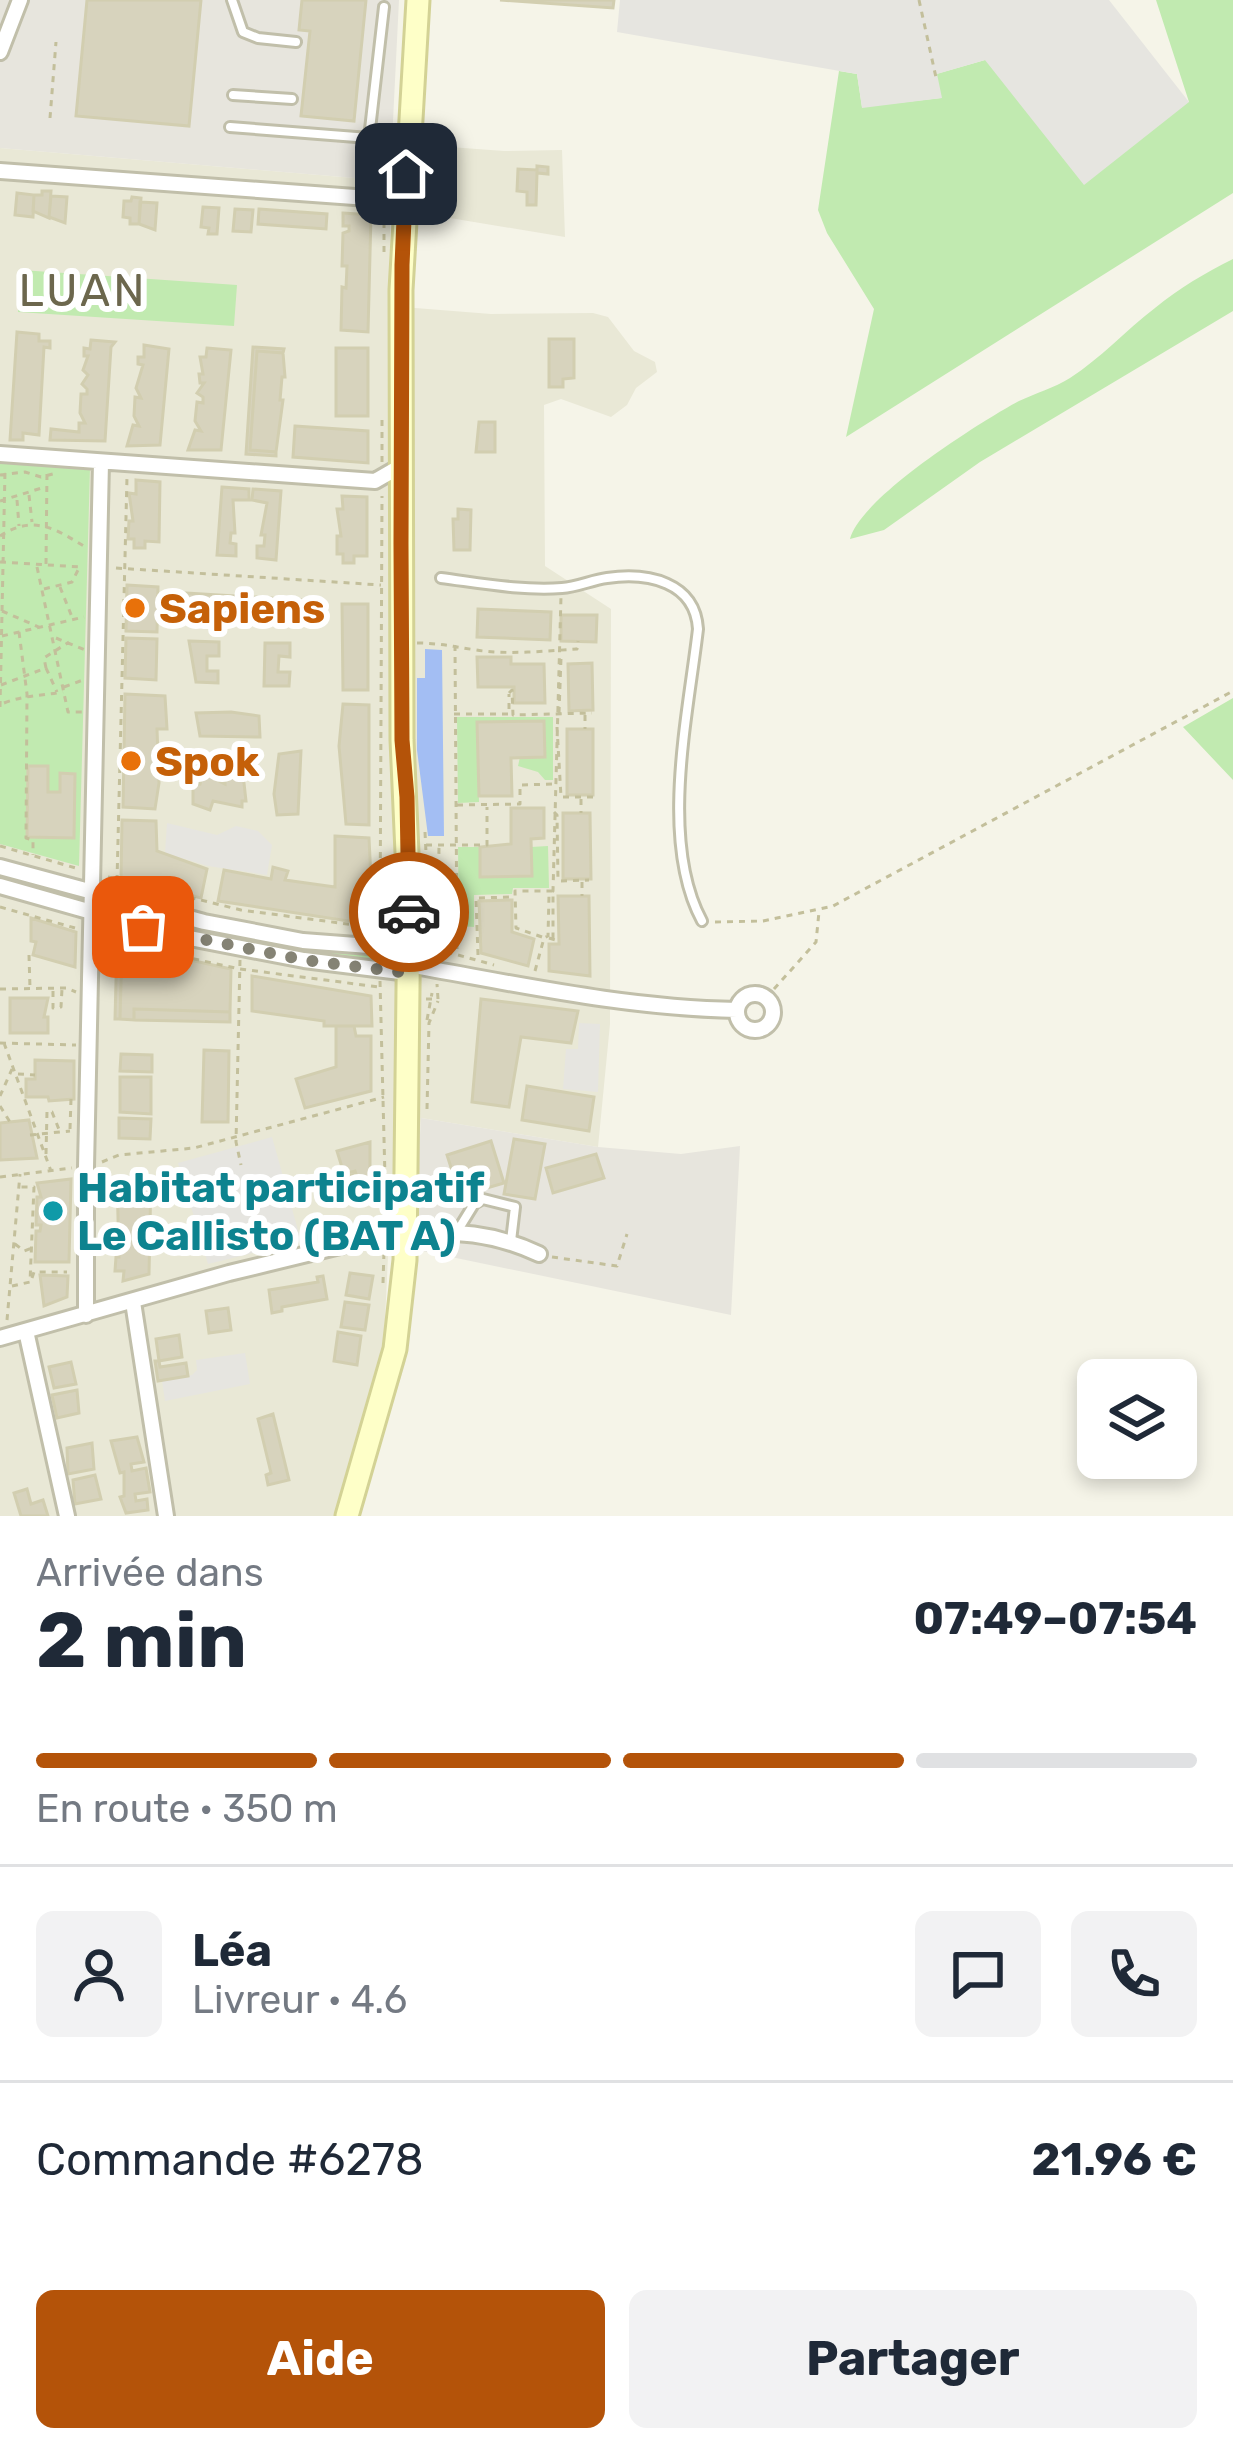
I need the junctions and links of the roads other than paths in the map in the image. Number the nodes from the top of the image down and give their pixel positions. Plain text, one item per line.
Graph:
1 (20, 0) edge
2 (232, 0) edge
3 (418, 0) edge
4 (384, 7) dead end
5 (296, 42) dead end
6 (0, 52) edge
7 (233, 94) dead end
8 (292, 99) dead end
9 (230, 127) dead end
10 (0, 172) edge
11 (404, 212) junction
12 (7, 454) edge
13 (100, 461) junction
14 (391, 472) junction
15 (441, 578) dead end
16 (0, 867) edge
17 (0, 886) edge
18 (91, 893) junction
19 (92, 914) junction
20 (702, 921) road end
21 (409, 955) junction
22 (737, 1010) junction
23 (458, 1230) junction
24 (399, 1232) junction
25 (511, 1242) junction
26 (538, 1254) road end
27 (133, 1302) junction
28 (86, 1315) junction
29 (26, 1331) junction
30 (0, 1338) edge
31 (67, 1516) edge
32 (166, 1516) edge
33 (347, 1516) edge

1 - 6 street
2 - 5 lane
3 - 11 main road
4 - 9 lane
7 - 8 lane
10 - 11 street
11 - 14 main road
12 - 13 street
13 - 14 street
13 - 18 street
14 - 21 main road
15 - 20 lane
16 - 18 street
17 - 19 street
18 - 19 street
18 - 21 street
19 - 21 street
19 - 28 street
21 - 22 street
21 - 24 main road
22 - 22 street
23 - 24 street
23 - 25 street
23 - 25 lane
24 - 27 street
24 - 33 main road
25 - 26 street
27 - 28 street
27 - 32 street
28 - 29 street
29 - 30 street
29 - 31 street

